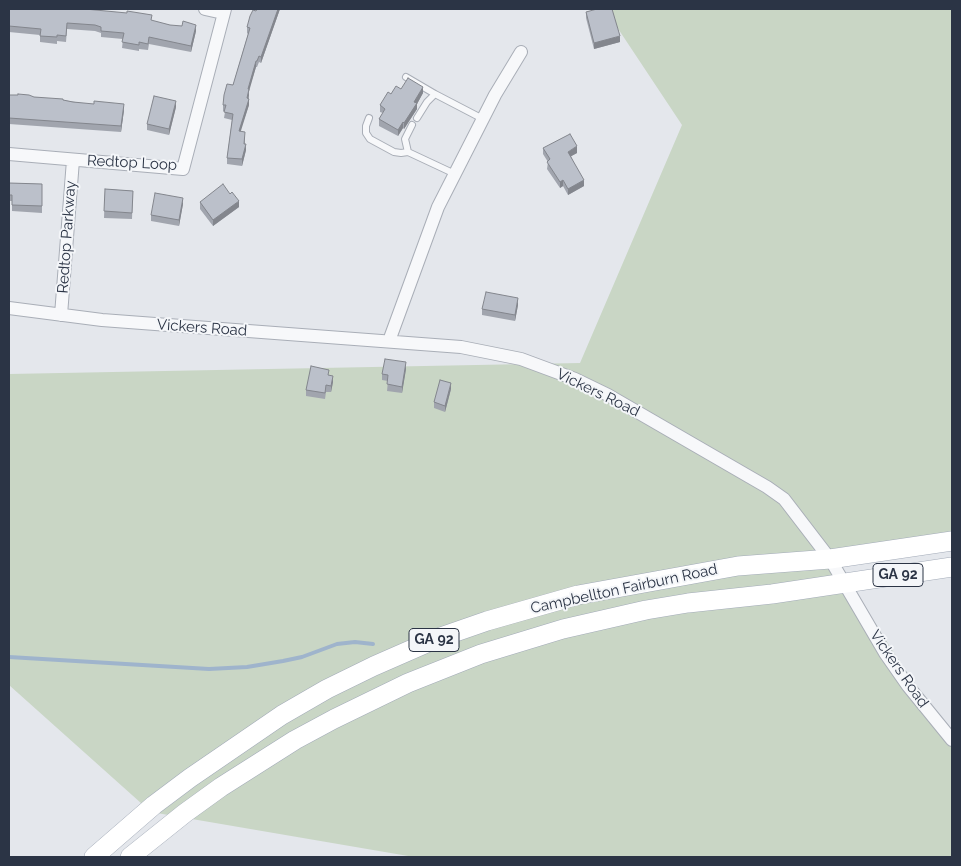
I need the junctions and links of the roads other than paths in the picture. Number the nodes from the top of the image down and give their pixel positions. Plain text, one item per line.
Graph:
1 (205, 9) edge
2 (224, 11) edge
3 (521, 52) dead end
4 (406, 77) edge
5 (435, 94) junction
6 (369, 118) dead end
7 (417, 118) dead end
8 (483, 119) junction
9 (412, 125) dead end
10 (408, 152) junction
11 (9, 154) edge
12 (73, 160) junction
13 (455, 174) junction
14 (9, 308) edge
15 (61, 315) junction
16 (389, 342) junction
17 (952, 541) edge
18 (830, 559) junction
19 (952, 567) edge
20 (843, 584) junction
21 (952, 740) edge
22 (94, 857) edge
23 (130, 857) edge

1 - 2 street
2 - 12 street, Redtop Loop
3 - 8 street
4 - 5 lane
5 - 7 lane
5 - 8 lane
6 - 10 lane
8 - 13 street
9 - 10 lane
10 - 13 lane
11 - 12 street, Redtop Loop
12 - 15 street, Redtop Parkway
13 - 16 street
14 - 15 street, Vickers Road
15 - 16 street, Vickers Road
16 - 18 street, Vickers Road
17 - 18 main road, Campbellton Fairburn Road / GA 92
18 - 20 street, Vickers Road
18 - 22 main road, Campbellton Fairburn Road / GA 92
19 - 20 main road, Campbellton Fairburn Road / GA 92
20 - 21 street, Vickers Road
20 - 23 main road, Campbellton Fairburn Road / GA 92

